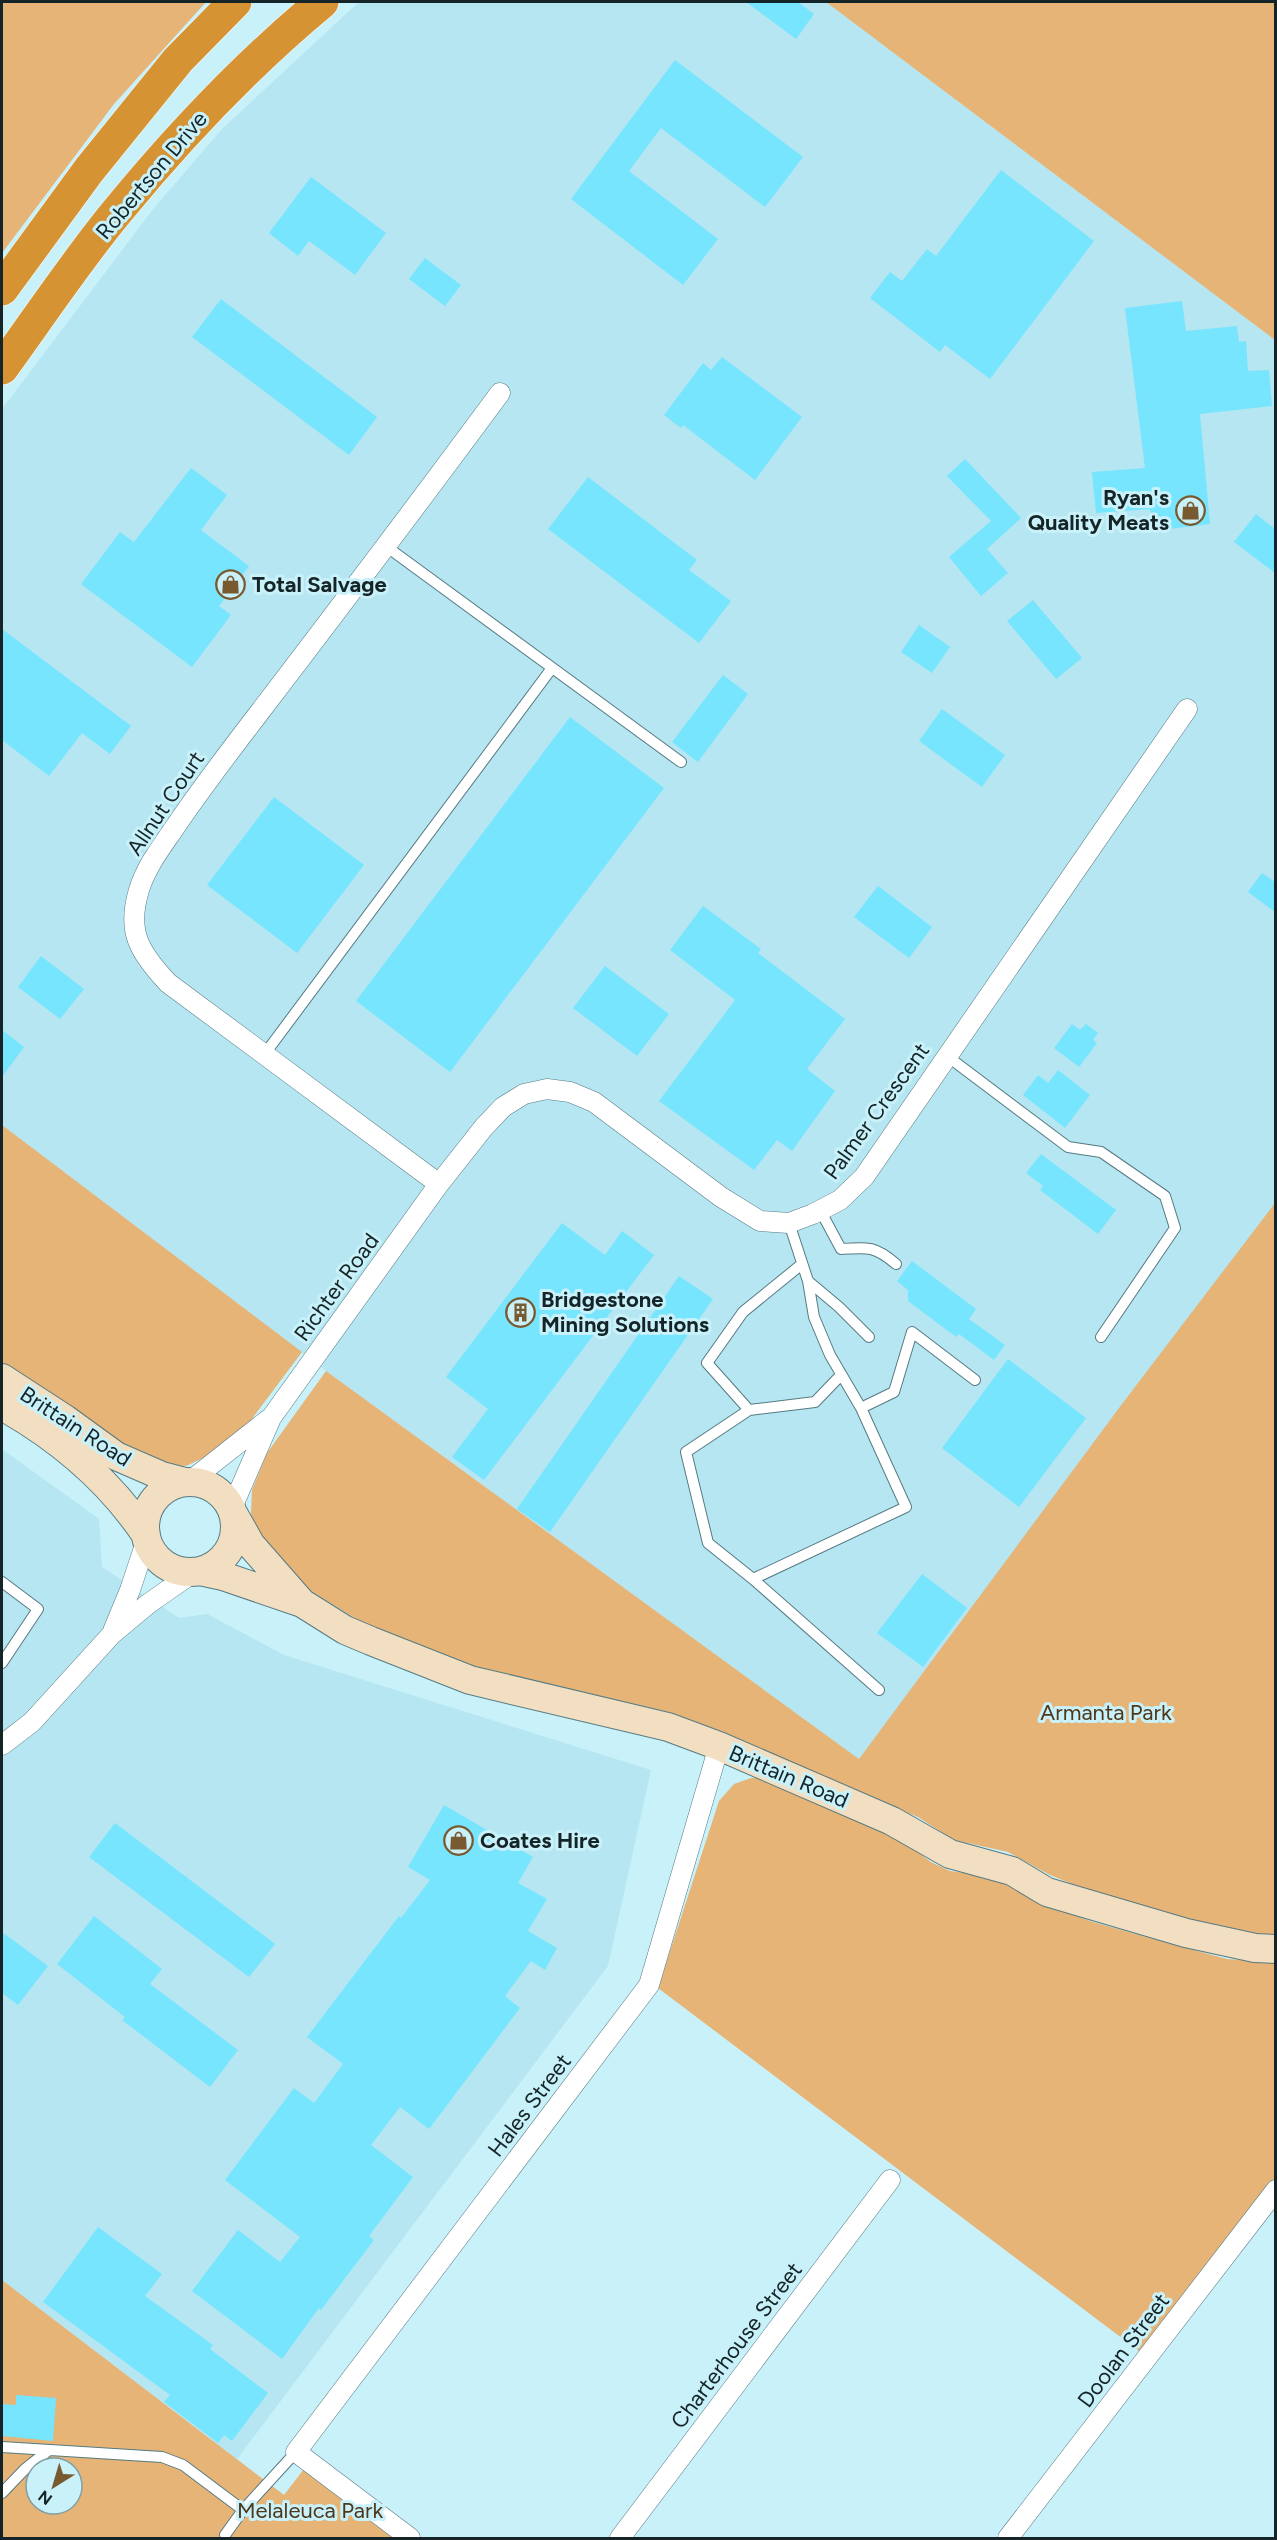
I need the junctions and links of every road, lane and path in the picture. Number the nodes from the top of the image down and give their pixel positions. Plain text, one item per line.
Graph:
1 (235, 2) edge
2 (322, 2) edge
3 (2, 289) edge
4 (2, 368) edge
5 (500, 393) dead end
6 (387, 547) junction
7 (552, 668) junction
8 (1187, 709) dead end
9 (681, 762) dead end
10 (264, 1055) junction
11 (947, 1056) junction
12 (439, 1184) junction
13 (820, 1210) junction
14 (789, 1223) junction
15 (802, 1264) junction
16 (896, 1264) dead end
17 (808, 1281) junction
18 (869, 1337) dead end
19 (1101, 1337) dead end
20 (841, 1375) junction
21 (2, 1378) edge
22 (975, 1380) dead end
23 (2, 1406) edge
24 (861, 1408) junction
25 (749, 1410) junction
26 (271, 1418) junction
27 (187, 1482) junction
28 (232, 1511) junction
29 (146, 1537) junction
30 (197, 1571) junction
31 (753, 1579) junction
32 (2, 1582) edge
33 (302, 1603) junction
34 (112, 1634) junction
35 (2, 1663) edge
36 (879, 1690) dead end
37 (2, 1745) edge
38 (719, 1746) junction
39 (1275, 1949) edge
40 (890, 2180) dead end
41 (1275, 2190) edge
42 (2, 2448) edge
43 (49, 2451) junction
44 (296, 2452) junction
45 (2, 2493) edge
46 (243, 2510) junction
47 (225, 2535) dead end
48 (410, 2538) edge
49 (620, 2538) edge
50 (1008, 2538) edge

1 - 3 highway
2 - 4 highway, Robertson Drive
5 - 6 street, Allnut Court
6 - 7 lane
6 - 10 street, Allnut Court
7 - 9 lane
7 - 10 lane
8 - 11 street, Palmer Crescent
10 - 12 street, Allnut Court
11 - 13 street, Palmer Crescent
11 - 19 lane
12 - 14 street, Palmer Crescent
12 - 26 street, Richter Road
13 - 14 street, Palmer Crescent
13 - 16 lane
14 - 15 lane
15 - 17 lane
15 - 25 lane
17 - 18 lane
17 - 20 lane
20 - 24 lane
20 - 25 lane
21 - 27 main road, Brittain Road
22 - 24 lane
23 - 29 main road, Brittain Road
24 - 31 lane
25 - 31 lane
26 - 27 street, Richter Road
26 - 28 street, Richter Road
27 - 28 main road
27 - 29 main road
28 - 30 main road
28 - 33 main road, Brittain Road
29 - 30 main road
29 - 34 street
30 - 33 main road, Brittain Road
30 - 34 street
31 - 36 lane
32 - 35 lane
33 - 38 main road, Brittain Road
34 - 37 street
38 - 39 main road, Brittain Road
38 - 44 street, Hales Street
40 - 49 street, Charterhouse Street
41 - 50 street, Doolan Street
42 - 43 lane
43 - 45 lane
43 - 46 lane
44 - 46 lane
44 - 48 street
46 - 47 lane

